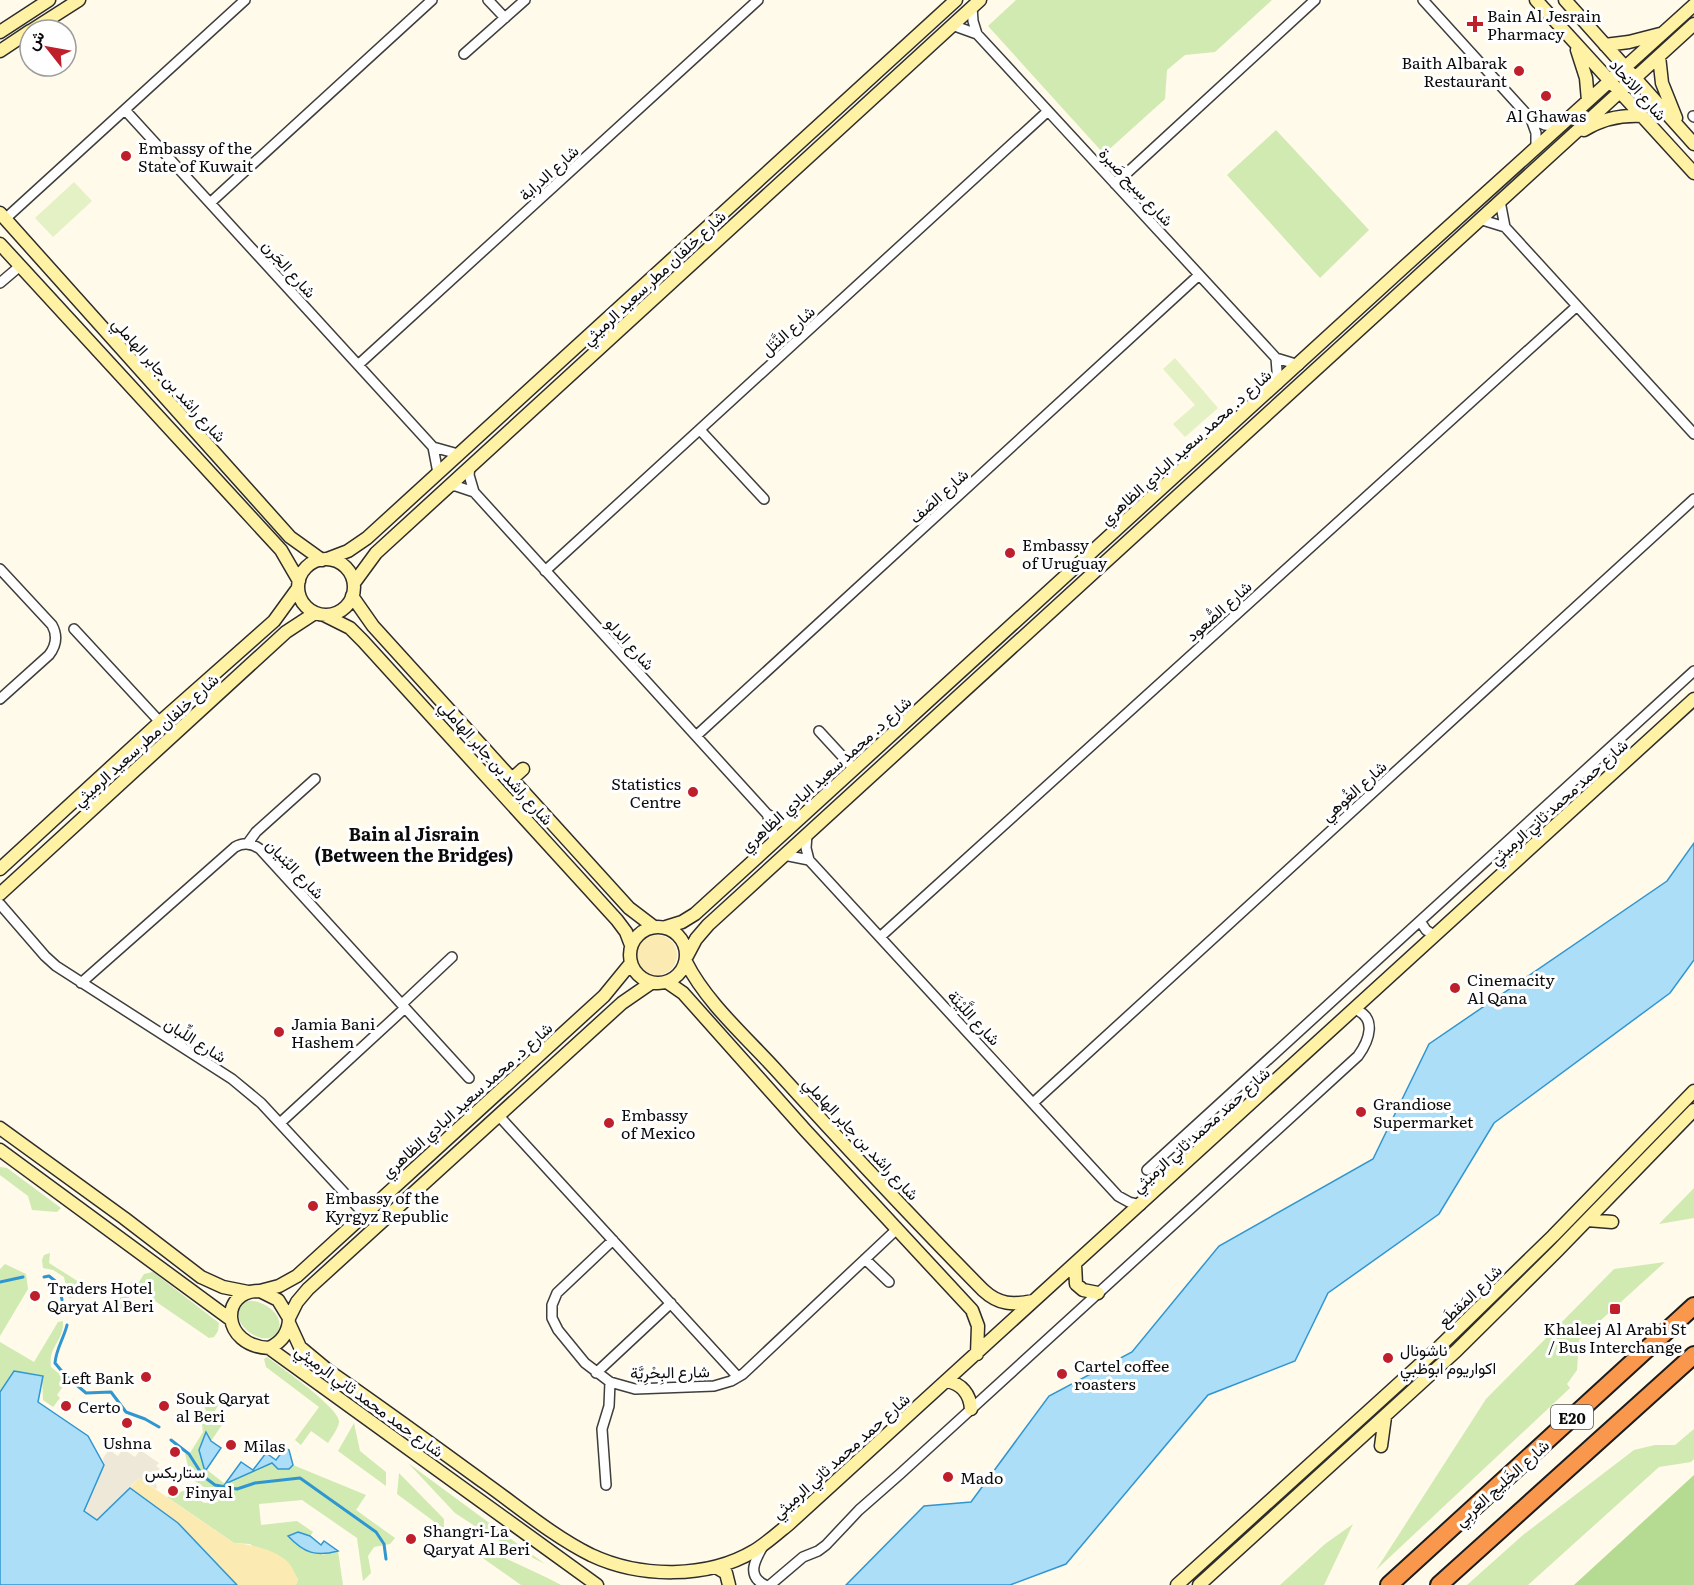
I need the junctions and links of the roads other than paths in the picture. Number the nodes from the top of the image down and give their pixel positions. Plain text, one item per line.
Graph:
1 (49, 0) edge
2 (79, 0) edge
3 (245, 0) edge
4 (432, 0) edge
5 (488, 0) edge
6 (525, 0) edge
7 (758, 0) edge
8 (956, 0) edge
9 (1315, 0) edge
10 (1423, 0) edge
11 (1536, 0) edge
12 (1565, 0) edge
13 (976, 4) edge
14 (1694, 5) edge
15 (51, 18) edge
16 (505, 18) junction
17 (1694, 24) edge
18 (952, 25) junction
19 (0, 32) edge
20 (1664, 33) junction
21 (977, 34) junction
22 (18, 39) edge
23 (1574, 43) junction
24 (1605, 45) junction
25 (0, 51) edge
26 (464, 54) dead end
27 (1659, 56) junction
28 (1630, 73) junction
29 (1610, 81) junction
30 (1619, 91) junction
31 (1588, 101) junction
32 (125, 110) junction
33 (1048, 111) junction
34 (1642, 116) junction
35 (1531, 119) junction
36 (1559, 127) junction
37 (1684, 133) junction
38 (1565, 141) junction
39 (1694, 144) edge
40 (1536, 148) junction
41 (1694, 173) edge
42 (1115, 184) junction
43 (1500, 201) junction
44 (210, 203) junction
45 (2, 216) edge
46 (1479, 219) junction
47 (1505, 227) junction
48 (1443, 234) junction
49 (0, 244) edge
50 (1451, 245) junction
51 (20, 266) junction
52 (1199, 275) junction
53 (0, 283) edge
54 (1577, 306) junction
55 (1275, 358) junction
56 (358, 365) junction
57 (1299, 365) junction
58 (1278, 384) junction
59 (519, 399) junction
60 (531, 411) junction
61 (700, 430) junction
62 (1694, 434) edge
63 (433, 447) junction
64 (458, 454) junction
65 (470, 467) junction
66 (438, 472) junction
67 (448, 486) junction
68 (474, 492) junction
69 (764, 499) dead end
70 (1694, 499) edge
71 (324, 559) junction
72 (0, 568) edge
73 (545, 571) junction
74 (354, 583) junction
75 (299, 585) junction
76 (352, 596) junction
77 (320, 614) junction
78 (74, 630) dead end
79 (1694, 671) edge
80 (0, 699) edge
81 (1694, 699) edge
82 (160, 722) junction
83 (819, 731) dead end
84 (696, 736) junction
85 (873, 752) junction
86 (884, 764) junction
87 (523, 769) dead end
88 (854, 769) junction
89 (315, 779) dead end
90 (512, 779) junction
91 (767, 814) junction
92 (795, 823) junction
93 (807, 835) junction
94 (774, 842) junction
95 (248, 843) junction
96 (784, 855) junction
97 (809, 860) junction
98 (0, 869) edge
99 (0, 894) edge
100 (0, 904) edge
101 (1417, 924) junction
102 (660, 927) junction
103 (880, 937) junction
104 (1431, 940) junction
105 (631, 945) junction
106 (452, 957) dead end
107 (686, 959) junction
108 (630, 963) junction
109 (667, 982) junction
110 (651, 983) junction
111 (81, 984) junction
112 (403, 1006) junction
113 (1354, 1009) junction
114 (469, 1078) dead end
115 (1694, 1091) edge
116 (1033, 1103) junction
117 (1694, 1110) edge
118 (500, 1116) junction
119 (280, 1123) junction
120 (0, 1128) edge
121 (1186, 1134) junction
122 (0, 1150) edge
123 (1201, 1150) junction
124 (1147, 1170) dead end
125 (1118, 1196) junction
126 (1141, 1204) junction
127 (364, 1214) junction
128 (1573, 1215) junction
129 (1123, 1220) junction
130 (1612, 1221) dead end
131 (1585, 1222) junction
132 (897, 1229) junction
133 (613, 1239) junction
134 (865, 1259) junction
135 (1075, 1264) junction
136 (889, 1282) dead end
137 (254, 1292) junction
138 (1098, 1293) junction
139 (1034, 1300) junction
140 (671, 1304) junction
141 (1694, 1306) edge
142 (230, 1319) junction
143 (289, 1321) junction
144 (269, 1348) junction
145 (977, 1354) junction
146 (1694, 1355) edge
147 (596, 1373) junction
148 (738, 1377) junction
149 (946, 1381) junction
150 (610, 1382) junction
151 (971, 1409) junction
152 (1385, 1417) junction
153 (1381, 1446) dead end
154 (606, 1485) dead end
155 (764, 1544) junction
156 (716, 1567) junction
157 (597, 1585) edge
158 (729, 1585) edge
159 (765, 1585) edge
160 (770, 1585) edge
161 (1177, 1585) edge
162 (1198, 1585) edge
163 (1389, 1585) edge
164 (1439, 1585) edge

1 - 19 street
2 - 15 street
3 - 32 street
4 - 44 street
5 - 16 street
6 - 16 street
7 - 56 street, شارع الدرابة
8 - 59 street, شارع خلفان مطر سعيد الرميثي
9 - 42 street
10 - 35 street
11 - 23 street, شارع الاتحاد
12 - 24 street, شارع الاتحاد
13 - 18 street, شارع خلفان مطر سعيد الرميثي
13 - 21 street
14 - 20 street, شارع د. محمد سعيد البادي الظاهري
16 - 26 street
17 - 27 street, شارع د. محمد سعيد البادي الظاهري
18 - 21 street, شارع سِيح صَبرة
18 - 60 street, شارع خلفان مطر سعيد الرميثي
20 - 24 street
20 - 28 street, شارع د. محمد سعيد البادي الظاهري
21 - 33 street, شارع سِيح صَبرة
22 - 25 street
23 - 29 street, شارع الاتحاد
23 - 31 street
24 - 28 street, شارع الاتحاد
27 - 28 street, شارع د. محمد سعيد البادي الظاهري
27 - 37 street
28 - 29 street, شارع د. محمد سعيد البادي الظاهري
28 - 30 street, شارع د. محمد سعيد البادي الظاهري
28 - 37 street, شارع الاتحاد
29 - 30 street, شارع الاتحاد
29 - 31 street, شارع د. محمد سعيد البادي الظاهري
30 - 34 street, شارع الاتحاد
30 - 38 street, شارع د. محمد سعيد البادي الظاهري
31 - 36 street, شارع د. محمد سعيد البادي الظاهري
32 - 44 street, شارع الجَرن
32 - 45 street
33 - 42 street, شارع سِيح صَبرة
33 - 61 street, شارع النَّتَل
34 - 38 street
34 - 41 street, شارع الاتحاد
35 - 36 street
35 - 40 street
36 - 40 street, شارع د. محمد سعيد البادي الظاهري
37 - 39 street, شارع الاتحاد
38 - 43 street, شارع د. محمد سعيد البادي الظاهري
40 - 48 street, شارع د. محمد سعيد البادي الظاهري
42 - 52 street, شارع سِيح صَبرة
43 - 46 street, شارع د. محمد سعيد البادي الظاهري
43 - 47 street
44 - 56 street, شارع الجَرن
45 - 71 street, شارع راشد بن جابر الهاملي
46 - 47 street
46 - 50 street, شارع د. محمد سعيد البادي الظاهري
47 - 54 street
48 - 50 street
48 - 57 street, شارع د. محمد سعيد البادي الظاهري
49 - 51 street, شارع راشد بن جابر الهاملي
50 - 86 street, شارع د. محمد سعيد البادي الظاهري
51 - 53 street
51 - 75 street, شارع راشد بن جابر الهاملي
52 - 55 street, شارع سِيح صَبرة
52 - 84 street, شارع الصَف
54 - 62 street
54 - 103 street, شارع الصُّعود
55 - 57 street
55 - 58 street
56 - 63 street, شارع الجَرن
57 - 58 street, شارع د. محمد سعيد البادي الظاهري
58 - 85 street, شارع د. محمد سعيد البادي الظاهري
59 - 60 street
59 - 64 street, شارع خلفان مطر سعيد الرميثي
60 - 65 street, شارع خلفان مطر سعيد الرميثي
61 - 69 street
61 - 73 street, شارع النَّتَل
63 - 64 street
63 - 66 street
64 - 66 street, شارع خلفان مطر سعيد الرميثي
65 - 67 street, شارع خلفان مطر سعيد الرميثي
65 - 68 street
66 - 71 street, شارع خلفان مطر سعيد الرميثي
67 - 68 street
67 - 74 street, شارع خلفان مطر سعيد الرميثي
68 - 73 street, شارع الدلو
70 - 116 street, شارع الغُوهي
71 - 74 street
71 - 75 street
72 - 80 street
73 - 84 street, شارع الدلو
74 - 76 street
75 - 77 street
75 - 82 street, شارع خلفان مطر سعيد الرميثي
76 - 77 street
76 - 90 street, شارع راشد بن جابر الهاملي
77 - 99 street, شارع خلفان مطر سعيد الرميثي
77 - 105 street, شارع راشد بن جابر الهاملي
78 - 82 street
79 - 101 street
81 - 104 street, شارع حمد محمد ثاني الرميثي
82 - 98 street, شارع خلفان مطر سعيد الرميثي
83 - 88 street
84 - 91 street, شارع الدلو
85 - 86 street
85 - 88 street, شارع د. محمد سعيد البادي الظاهري
86 - 93 street, شارع د. محمد سعيد البادي الظاهري
87 - 90 street
88 - 92 street, شارع د. محمد سعيد البادي الظاهري
89 - 95 street
90 - 102 street, شارع راشد بن جابر الهاملي
91 - 92 street, شارع الدلو
91 - 94 street, شارع الدلو
92 - 94 street, شارع د. محمد سعيد البادي الظاهري
93 - 96 street, شارع د. محمد سعيد البادي الظاهري
93 - 97 street
94 - 102 street, شارع د. محمد سعيد البادي الظاهري
95 - 111 street, شارع البُنيان
95 - 112 street, شارع البُنيان
96 - 97 street
96 - 107 street, شارع د. محمد سعيد البادي الظاهري
97 - 103 street, شارع اللَّيْنَة
100 - 111 street, شارع اللِّبان
101 - 104 street
101 - 121 street
102 - 105 street
102 - 107 street
103 - 116 street, شارع اللَّيْنَة
104 - 113 street, شارع حمد محمد ثاني الرميثي
105 - 108 street
106 - 112 street
107 - 109 street
107 - 139 street, شارع راشد بن جابر الهاملي
108 - 110 street
108 - 127 street, شارع د. محمد سعيد البادي الظاهري
109 - 110 street
109 - 132 street
110 - 118 street, شارع د. محمد سعيد البادي الظاهري
111 - 119 street, شارع اللِّبان
112 - 114 street, شارع البُنيان
112 - 119 street
113 - 123 street, شارع حمد محمد ثاني الرميثي
113 - 138 street
115 - 128 street, شارع المَقطَع
116 - 125 street, شارع اللَّيْنَة
117 - 131 street, شارع المَقطَع
118 - 133 street
118 - 143 street, شارع د. محمد سعيد البادي الظاهري
119 - 127 street, شارع اللِّبان
120 - 137 street
121 - 123 street
121 - 124 street
122 - 142 street
123 - 126 street, شارع حمد محمد ثاني الرميثي
125 - 126 street, شارع اللَّيْنَة
125 - 129 street
126 - 129 street, شارع حمد محمد ثاني الرميثي
127 - 137 street, شارع د. محمد سعيد البادي الظاهري
128 - 131 street
128 - 161 street, شارع المَقطَع
129 - 135 street, شارع حمد محمد ثاني الرميثي
130 - 131 street
131 - 152 street, شارع المَقطَع
132 - 134 street, شارع البِحْرِيَّة
132 - 145 street
133 - 140 street
133 - 147 street, شارع البِحْرِيَّة
134 - 136 street
134 - 148 street, شارع البِحْرِيَّة
135 - 138 street
135 - 139 street, شارع حمد محمد ثاني الرميثي
137 - 142 street
137 - 143 street
138 - 151 street
139 - 145 street, شارع حمد محمد ثاني الرميثي
140 - 147 street
140 - 148 street
141 - 163 highway, شارع الخَلِيج العَربِي / E20
142 - 144 street
143 - 144 street
143 - 156 street, شارع حمد محمد ثاني الرميثي
144 - 157 street, شارع حمد محمد ثاني الرميثي
145 - 149 street, شارع حمد محمد ثاني الرميثي
146 - 164 highway, E20
147 - 150 street, شارع البِحْرِيَّة
148 - 150 street, شارع البِحْرِيَّة
149 - 151 street
149 - 155 street, شارع حمد محمد ثاني الرميثي
150 - 154 street
151 - 160 street
152 - 153 street
152 - 162 street, شارع المَقطَع
155 - 156 street, شارع حمد محمد ثاني الرميثي
155 - 159 street
156 - 158 street

